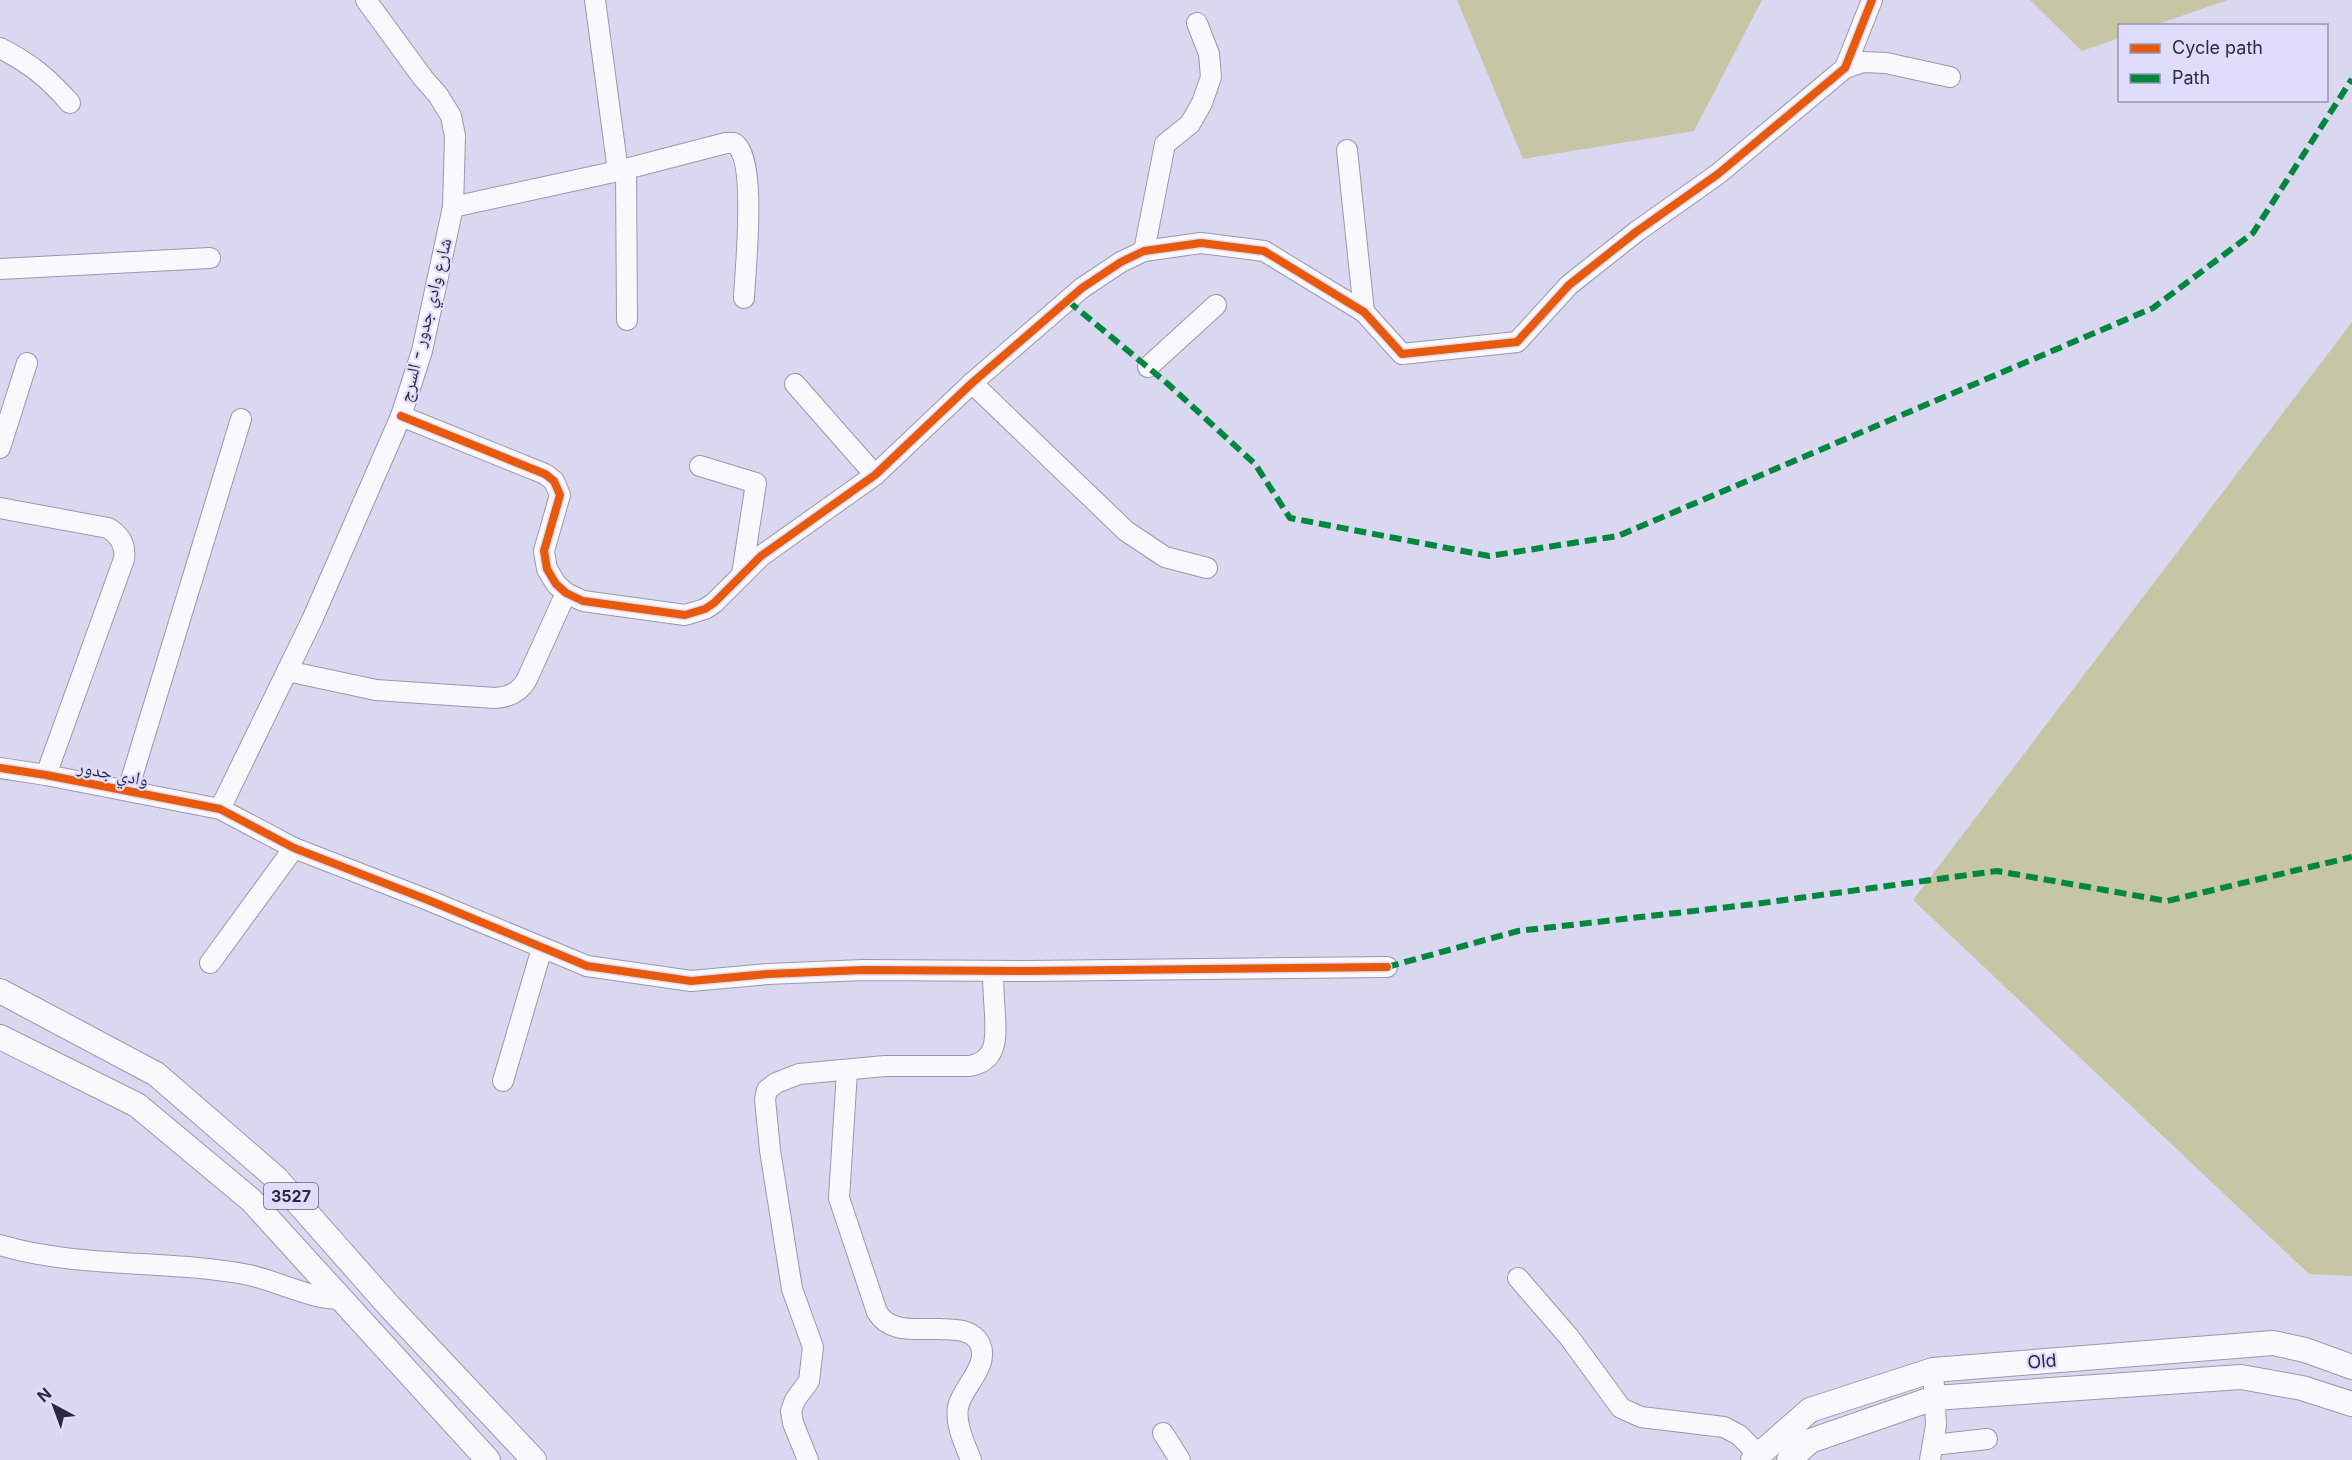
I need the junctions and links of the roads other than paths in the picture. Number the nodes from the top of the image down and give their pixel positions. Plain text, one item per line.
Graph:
1 (366, 0) edge
2 (595, 0) edge
3 (1872, 0) edge
4 (1197, 23) dead end
5 (0, 48) edge
6 (1845, 68) junction
7 (1950, 77) dead end
8 (70, 103) dead end
9 (1347, 150) dead end
10 (622, 170) junction
11 (453, 207) junction
12 (1144, 251) junction
13 (210, 258) dead end
14 (0, 269) edge
15 (744, 298) dead end
16 (1216, 305) dead end
17 (1364, 312) junction
18 (627, 320) dead end
19 (27, 363) dead end
20 (1148, 367) dead end
21 (972, 383) junction
22 (795, 384) dead end
23 (401, 416) junction
24 (241, 419) dead end
25 (0, 448) edge
26 (700, 466) dead end
27 (875, 475) junction
28 (0, 508) edge
29 (1207, 568) dead end
30 (742, 575) junction
31 (566, 593) junction
32 (287, 671) junction
33 (0, 768) edge
34 (46, 775) junction
35 (128, 790) junction
36 (220, 809) junction
37 (294, 848) junction
38 (542, 948) junction
39 (210, 963) dead end
40 (1387, 967) dead end
41 (993, 971) junction
42 (0, 991) edge
43 (0, 1037) edge
44 (847, 1071) junction
45 (503, 1081) dead end
46 (0, 1245) edge
47 (1518, 1278) dead end
48 (341, 1298) junction
49 (2352, 1367) edge
50 (1933, 1370) junction
51 (1934, 1398) junction
52 (2352, 1404) edge
53 (1163, 1433) dead end
54 (1987, 1439) dead end
55 (1932, 1453) edge
56 (1756, 1457) edge
57 (488, 1460) edge
58 (534, 1460) edge
59 (808, 1460) edge
60 (971, 1460) edge
61 (1180, 1460) edge
62 (1789, 1460) edge

1 - 11 street, شارع وادي جدور - السرج
2 - 10 street
3 - 6 street
4 - 12 street
5 - 8 street
6 - 7 street
6 - 17 street
9 - 17 street
10 - 11 street
10 - 15 street
10 - 18 street
11 - 23 street, شارع وادي جدور - السرج
12 - 17 street
12 - 21 street
13 - 14 street
16 - 20 street
19 - 25 street
21 - 27 street
21 - 29 street
22 - 27 street
23 - 31 street
23 - 32 street, شارع وادي جدور - السرج
24 - 35 street
26 - 30 street
27 - 30 street
28 - 34 street
30 - 31 street
31 - 32 street
32 - 36 street, شارع وادي جدور - السرج
33 - 34 street, وادي جدور
34 - 35 street, وادي جدور
35 - 36 street, وادي جدور
36 - 37 street, وادي جدور
37 - 38 street, وادي جدور
37 - 39 street
38 - 41 street, وادي جدور
38 - 45 street
40 - 41 street, وادي جدور
41 - 44 street
42 - 58 main road, 3527
43 - 48 main road, 3527
44 - 59 street
44 - 60 street
46 - 48 street
47 - 56 street
48 - 57 main road
49 - 50 main road, Old
50 - 51 street
50 - 56 main road, Old
51 - 52 main road, Old
51 - 55 street
51 - 62 main road, Old
53 - 61 street
54 - 55 street

